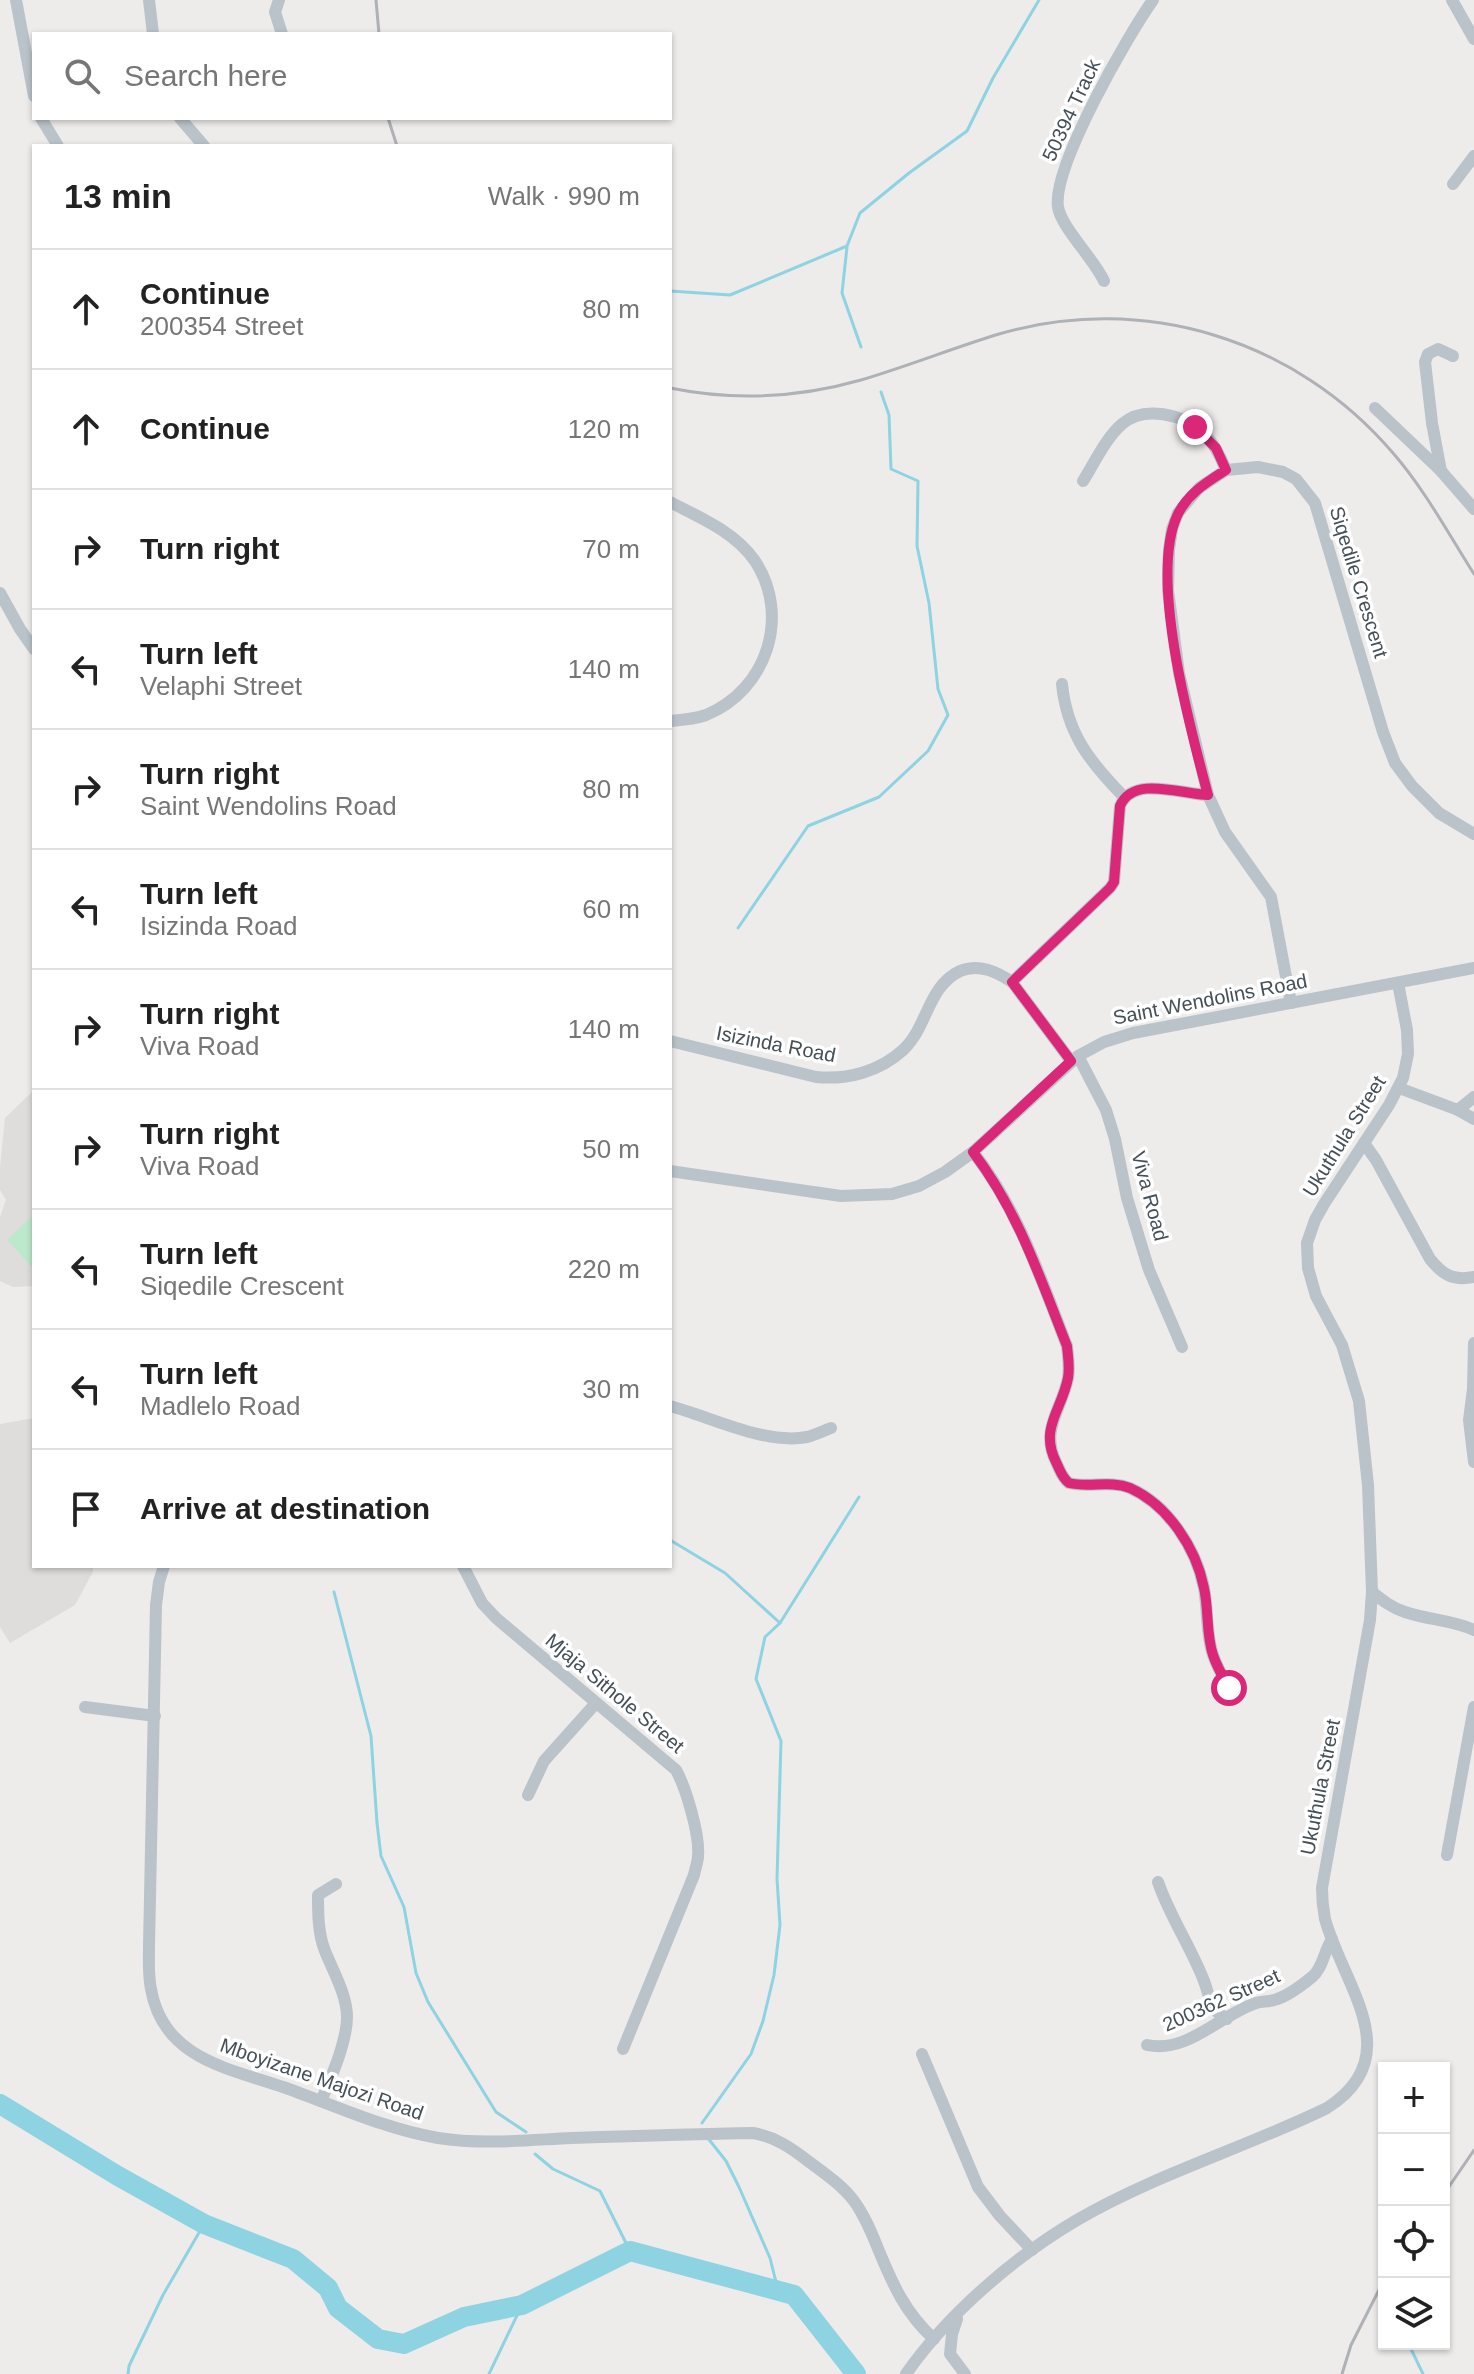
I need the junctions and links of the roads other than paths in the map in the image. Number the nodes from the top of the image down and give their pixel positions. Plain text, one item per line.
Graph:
1 (16, 0) edge
2 (149, 0) edge
3 (279, 0) edge
4 (1153, 0) edge
5 (1452, 0) edge
6 (1470, 22) edge
7 (153, 32) edge
8 (281, 32) edge
9 (1474, 39) edge
10 (32, 85) edge
11 (42, 120) edge
12 (182, 120) edge
13 (57, 144) edge
14 (202, 144) edge
15 (1474, 156) edge
16 (1453, 184) dead end
17 (1104, 281) dead end
18 (1453, 356) dead end
19 (1375, 408) dead end
20 (1226, 470) junction
21 (1441, 471) junction
22 (1083, 481) dead end
23 (672, 503) edge
24 (1474, 509) edge
25 (0, 593) edge
26 (32, 646) edge
27 (1062, 684) dead end
28 (672, 721) edge
29 (1208, 795) junction
30 (1124, 797) junction
31 (1474, 834) edge
32 (1474, 968) edge
33 (1012, 982) junction
34 (1398, 983) junction
35 (1291, 1003) junction
36 (672, 1041) edge
37 (1075, 1058) junction
38 (1399, 1088) junction
39 (1474, 1097) edge
40 (1458, 1110) junction
41 (1474, 1119) edge
42 (1364, 1143) junction
43 (973, 1152) junction
44 (672, 1171) edge
45 (1474, 1277) edge
46 (1474, 1343) edge
47 (1182, 1347) dead end
48 (672, 1407) edge
49 (831, 1428) dead end
50 (1474, 1462) edge
51 (164, 1568) edge
52 (464, 1568) edge
53 (1372, 1592) junction
54 (1474, 1630) edge
55 (1229, 1688) dead end
56 (596, 1703) junction
57 (85, 1707) dead end
58 (1474, 1707) edge
59 (155, 1716) junction
60 (528, 1795) dead end
61 (1447, 1855) dead end
62 (1158, 1882) dead end
63 (336, 1884) dead end
64 (1332, 1939) junction
65 (1227, 2019) junction
66 (1147, 2045) dead end
67 (623, 2049) dead end
68 (922, 2054) dead end
69 (321, 2101) junction
70 (1032, 2250) junction
71 (960, 2312) junction
72 (934, 2339) junction
73 (906, 2374) edge
74 (965, 2374) edge

1 - 10 street
2 - 7 street
3 - 8 street
4 - 17 street, 50394 Track
5 - 6 street
6 - 9 street
11 - 13 street
12 - 14 street
15 - 16 street
18 - 21 street
19 - 21 street
20 - 22 street
20 - 29 street
20 - 31 street, Siqedile Crescent
21 - 24 street
23 - 28 street
25 - 26 street
27 - 30 street
29 - 30 street
29 - 35 street
30 - 33 street
32 - 34 street, Saint Wendolins Road
33 - 36 street, Isizinda Road
33 - 37 street
34 - 35 street, Saint Wendolins Road
34 - 38 street, Ukuthula Street
35 - 37 street, Saint Wendolins Road
37 - 43 street, Saint Wendolins Road
37 - 47 street, Viva Road
38 - 40 street
38 - 42 street, Ukuthula Street
39 - 40 street
40 - 41 street
42 - 45 street
42 - 53 street, Ukuthula Street
43 - 44 street, Saint Wendolins Road
43 - 55 street
46 - 50 street
48 - 49 street
51 - 59 street, Mboyizane Majozi Road
52 - 56 street, Mjaja Sithole Street
53 - 54 street
53 - 64 street, Ukuthula Street
56 - 60 street
56 - 67 street, Mjaja Sithole Street
57 - 59 street
58 - 61 street
59 - 69 street, Mboyizane Majozi Road
62 - 65 street
63 - 69 street
64 - 65 street, 200362 Street
64 - 70 street, Ukuthula Street
65 - 66 street, 200362 Street
68 - 70 street
69 - 72 street, Mboyizane Majozi Road
70 - 71 street, Ukuthula Street
71 - 72 street, Ukuthula Street
71 - 74 street
72 - 73 street, Ukuthula Street

